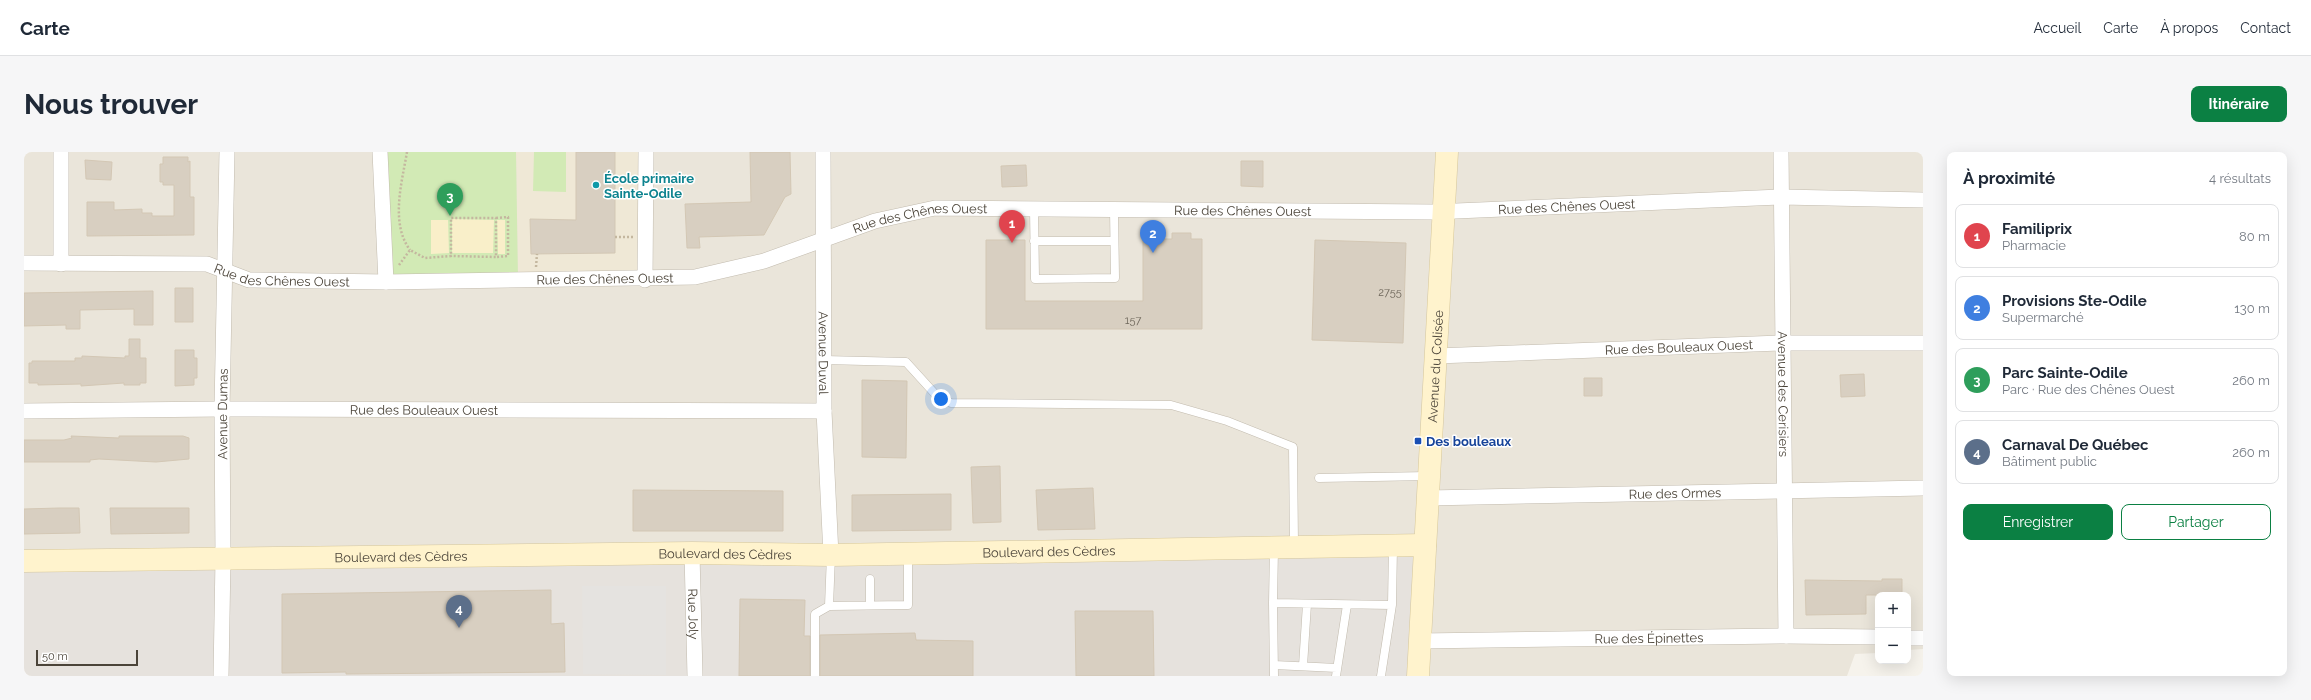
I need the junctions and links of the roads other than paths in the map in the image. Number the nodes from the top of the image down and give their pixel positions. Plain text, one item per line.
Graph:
1 (61, 152) edge
2 (227, 152) edge
3 (380, 152) edge
4 (646, 152) edge
5 (823, 152) edge
6 (1447, 152) edge
7 (1781, 152) edge
8 (1782, 197) junction
9 (1923, 200) edge
10 (1034, 208) junction
11 (1114, 209) junction
12 (1444, 211) junction
13 (823, 240) junction
14 (1034, 241) junction
15 (1114, 241) junction
16 (24, 263) edge
17 (61, 264) junction
18 (226, 270) junction
19 (645, 280) junction
20 (386, 282) junction
21 (1783, 343) junction
22 (1923, 343) edge
23 (1436, 356) junction
24 (824, 360) junction
25 (222, 409) junction
26 (24, 411) edge
27 (824, 411) junction
28 (1429, 476) junction
29 (1319, 478) dead end
30 (1923, 488) edge
31 (1785, 491) junction
32 (1428, 498) junction
33 (1425, 544) junction
34 (1394, 546) junction
35 (1284, 547) junction
36 (692, 552) junction
37 (908, 553) junction
38 (831, 555) junction
39 (223, 558) junction
40 (24, 560) edge
41 (870, 579) dead end
42 (1273, 603) junction
43 (1307, 604) junction
44 (870, 605) junction
45 (1347, 605) junction
46 (1392, 605) junction
47 (829, 606) junction
48 (1786, 636) junction
49 (1875, 637) edge
50 (1911, 638) edge
51 (1923, 638) edge
52 (1420, 641) junction
53 (1274, 665) junction
54 (1303, 666) junction
55 (1337, 672) edge
56 (221, 676) edge
57 (695, 676) edge
58 (815, 676) edge
59 (1274, 676) edge
60 (1381, 676) edge
61 (1418, 676) edge

1 - 17 street
2 - 18 street, Avenue Dumas
3 - 20 street
4 - 19 street
5 - 13 street, Avenue Duval
6 - 12 street, Avenue du Colisée
7 - 8 street, Avenue des Cerisiers
8 - 9 street, Rue des Chênes Ouest
8 - 12 street, Rue des Chênes Ouest
8 - 21 street, Avenue des Cerisiers
10 - 11 street, Rue des Chênes Ouest
10 - 13 street, Rue des Chênes Ouest
10 - 14 lane
11 - 12 street, Rue des Chênes Ouest
11 - 15 lane
12 - 23 street, Avenue du Colisée
13 - 19 street, Rue des Chênes Ouest
13 - 24 street, Avenue Duval
14 - 15 lane
14 - 15 lane
16 - 17 street, Rue des Chênes Ouest
17 - 18 street, Rue des Chênes Ouest
18 - 20 street, Rue des Chênes Ouest
18 - 25 street, Avenue Dumas
19 - 20 street, Rue des Chênes Ouest
21 - 22 street, Rue des Bouleaux Ouest
21 - 23 street, Rue des Bouleaux Ouest
21 - 31 street, Avenue des Cerisiers
23 - 28 street, Avenue du Colisée
24 - 27 street, Avenue Duval
24 - 35 lane
25 - 26 street, Rue des Bouleaux Ouest
25 - 27 street, Rue des Bouleaux Ouest
25 - 39 street, Avenue Dumas
27 - 38 street, Avenue Duval
28 - 29 lane
28 - 32 street, Avenue du Colisée
30 - 31 street, Rue des Ormes
31 - 32 street, Rue des Ormes
31 - 48 street, Avenue des Cerisiers
32 - 33 street, Avenue du Colisée
33 - 34 street, Boulevard des Cèdres
33 - 52 street, Avenue du Colisée
34 - 35 street, Boulevard des Cèdres
34 - 46 lane
35 - 37 street, Boulevard des Cèdres
35 - 42 lane
36 - 38 street, Boulevard des Cèdres
36 - 39 street, Boulevard des Cèdres
36 - 57 street, Rue Joly
37 - 38 street, Boulevard des Cèdres
37 - 44 lane
38 - 47 lane
39 - 40 street, Boulevard des Cèdres
39 - 56 street, Avenue Dumas
41 - 44 lane
42 - 43 lane
42 - 53 lane
43 - 45 lane
43 - 54 lane
44 - 47 lane
45 - 46 lane
45 - 55 lane
46 - 60 lane
47 - 58 lane
48 - 49 street, Rue des Épinettes
48 - 52 street, Rue des Épinettes
50 - 51 street
52 - 61 street, Avenue du Colisée
53 - 54 lane
53 - 59 lane
54 - 55 lane

